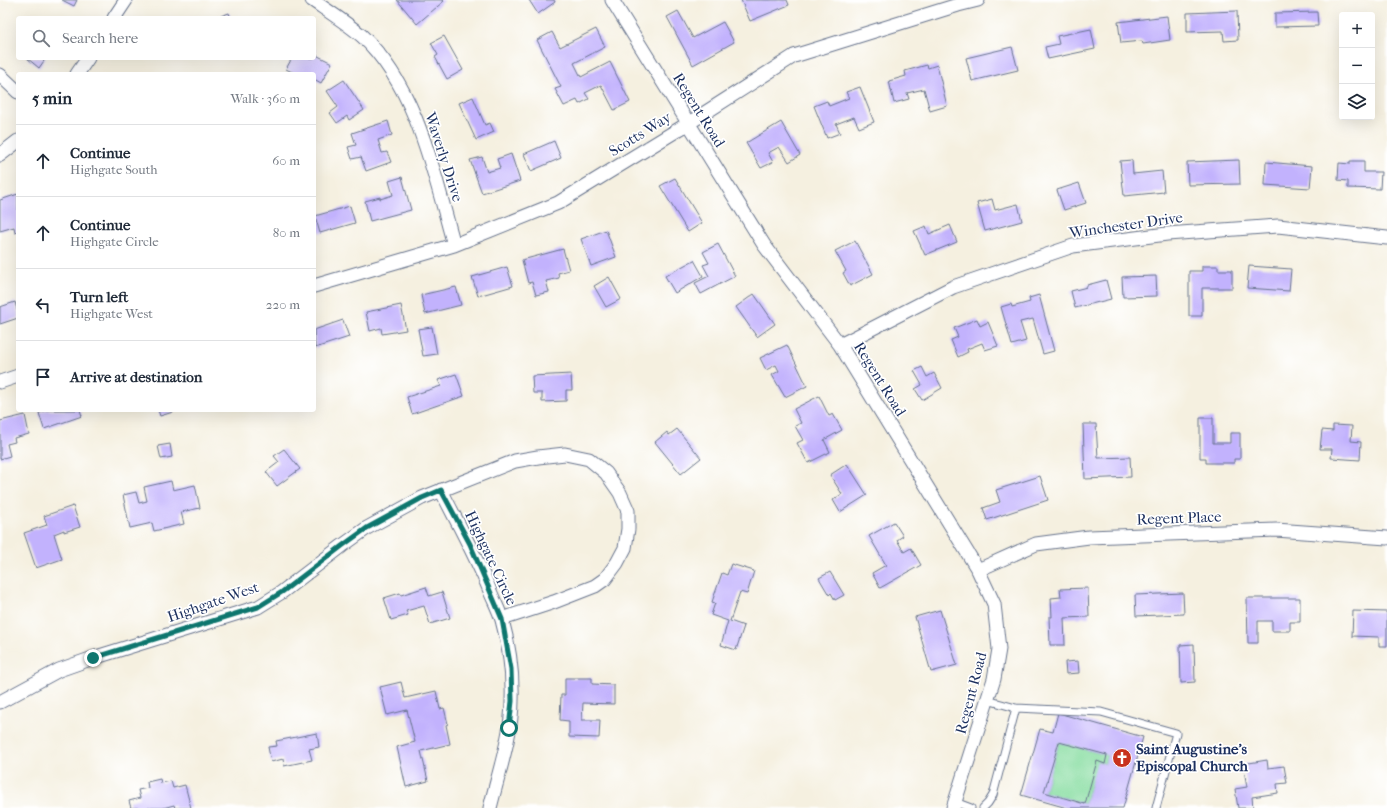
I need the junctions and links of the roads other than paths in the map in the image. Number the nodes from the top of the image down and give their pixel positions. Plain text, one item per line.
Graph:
1 (126, 0) edge
2 (312, 0) edge
3 (612, 0) edge
4 (978, 0) edge
5 (115, 16) edge
6 (87, 60) edge
7 (78, 72) edge
8 (0, 75) edge
9 (16, 90) edge
10 (689, 123) junction
11 (16, 142) edge
12 (0, 154) edge
13 (1387, 238) edge
14 (454, 245) junction
15 (316, 285) edge
16 (840, 345) junction
17 (16, 377) edge
18 (0, 382) edge
19 (441, 490) junction
20 (1387, 538) edge
21 (978, 570) junction
22 (502, 619) junction
23 (987, 700) junction
24 (0, 702) edge
25 (1016, 708) junction
26 (954, 805) edge
27 (490, 808) edge
28 (972, 808) edge
29 (983, 808) edge
30 (1156, 808) edge

1 - 5 street
2 - 14 street, Waverly Drive
3 - 10 street, Regent Road
4 - 10 street, Scotts Way
6 - 7 street
8 - 9 street
10 - 14 street, Scotts Way
10 - 16 street, Regent Road
11 - 12 street
13 - 16 street, Winchester Drive
14 - 15 street, Scotts Way
16 - 21 street, Regent Road
17 - 18 street
19 - 22 street, Highgate Circle
19 - 22 street, Highgate Circle
19 - 24 street, Highgate West
20 - 21 street, Regent Place
21 - 23 street, Regent Road
22 - 27 street
23 - 25 lane
23 - 26 street, Regent Road
25 - 29 lane
25 - 30 lane
26 - 28 lane

